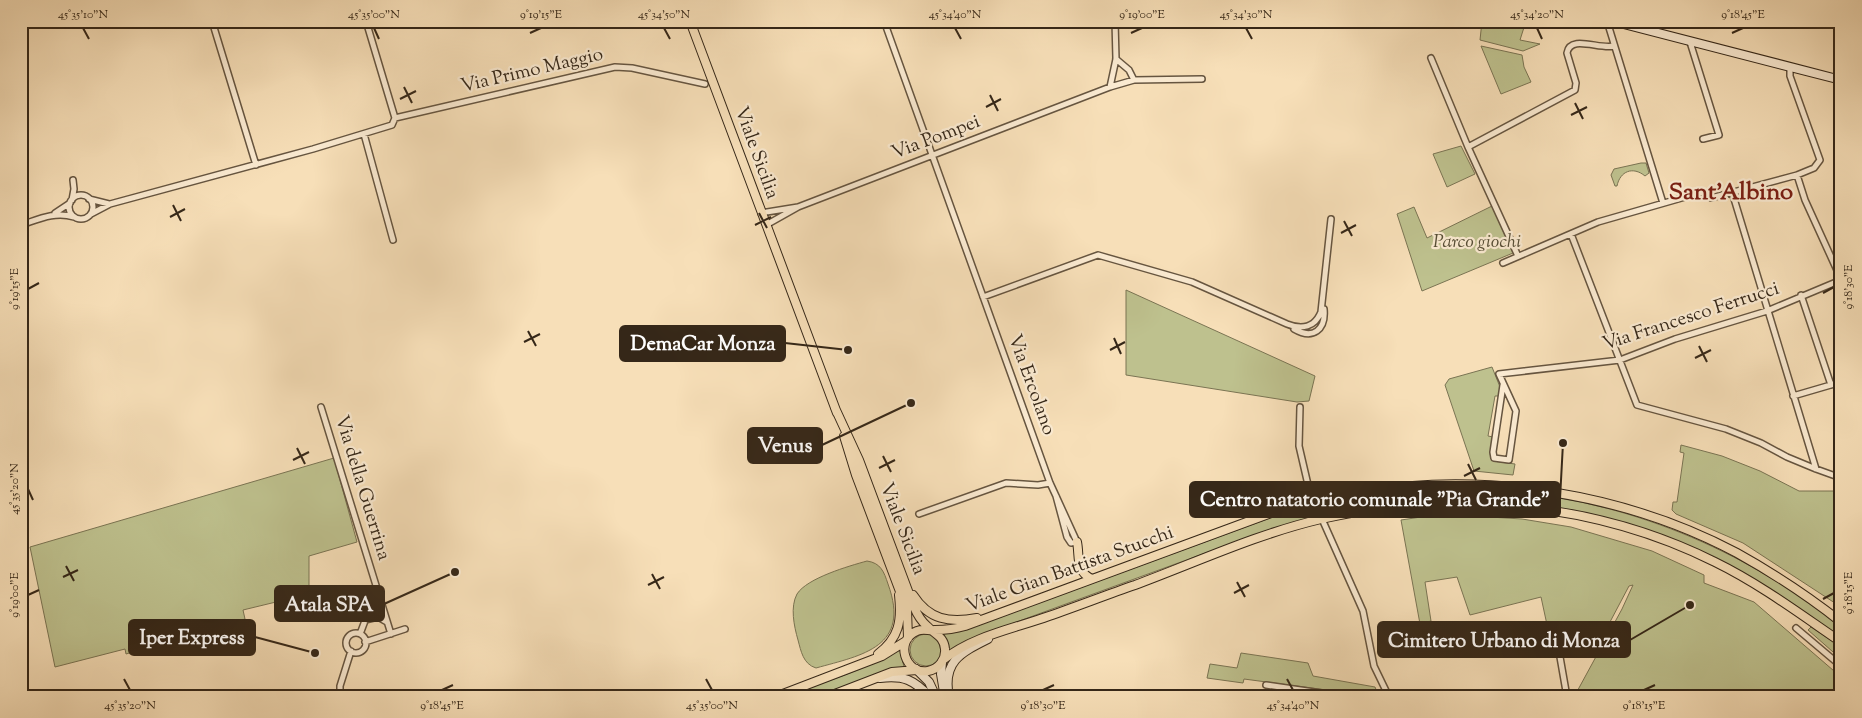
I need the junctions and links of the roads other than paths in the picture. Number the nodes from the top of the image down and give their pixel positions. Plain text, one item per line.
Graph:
1 (212, 21) edge
2 (366, 21) edge
3 (690, 21) edge
4 (884, 21) edge
5 (1115, 21) edge
6 (1607, 21) edge
7 (1612, 21) edge
8 (1690, 42) junction
9 (1614, 46) junction
10 (1431, 58) dead end
11 (1116, 60) junction
12 (1790, 67) junction
13 (1202, 79) dead end
14 (1134, 80) junction
15 (1841, 80) edge
16 (705, 84) dead end
17 (1110, 87) junction
18 (395, 120) junction
19 (364, 134) junction
20 (1704, 139) dead end
21 (1468, 147) junction
22 (932, 155) junction
23 (256, 165) junction
24 (1796, 175) junction
25 (1732, 192) junction
26 (84, 196) junction
27 (90, 199) junction
28 (71, 202) junction
29 (110, 204) junction
30 (1662, 204) junction
31 (798, 207) junction
32 (91, 214) junction
33 (761, 214) junction
34 (52, 215) junction
35 (74, 217) junction
36 (1331, 219) dead end
37 (21, 225) edge
38 (766, 225) junction
39 (1571, 234) junction
40 (393, 240) dead end
41 (1518, 256) junction
42 (1503, 263) dead end
43 (1841, 279) edge
44 (1801, 295) junction
45 (983, 297) junction
46 (1767, 311) junction
47 (1620, 360) junction
48 (1841, 382) edge
49 (1503, 385) junction
50 (1831, 385) junction
51 (1794, 396) junction
52 (321, 407) dead end
53 (1300, 407) dead end
54 (836, 408) junction
55 (1816, 469) junction
56 (1841, 478) edge
57 (1050, 483) junction
58 (1309, 488) junction
59 (1259, 502) dead end
60 (1312, 502) junction
61 (919, 514) dead end
62 (1322, 519) junction
63 (1076, 542) joint
64 (898, 563) junction
65 (1092, 578) junction
66 (896, 581) junction
67 (377, 589) junction
68 (996, 614) junction
69 (365, 620) junction
70 (388, 622) junction
71 (1841, 622) edge
72 (1796, 628) dead end
73 (405, 629) dead end
74 (932, 631) junction
75 (1005, 631) junction
76 (360, 634) junction
77 (391, 634) junction
78 (907, 639) junction
79 (365, 642) junction
80 (1841, 642) edge
81 (351, 651) junction
82 (1560, 657) dead end
83 (942, 661) junction
84 (866, 662) junction
85 (1841, 666) edge
86 (919, 670) junction
87 (871, 679) junction
88 (1266, 685) dead end
89 (340, 697) edge
90 (775, 697) edge
91 (826, 697) edge
92 (930, 697) edge
93 (936, 697) edge
94 (947, 697) edge
95 (1348, 697) edge
96 (1388, 697) edge
97 (1567, 697) edge

1 - 23 street
2 - 18 street
3 - 33 main road, Viale Sicilia
4 - 22 street, Via Ercolano
5 - 11 street
6 - 9 street
7 - 8 main road
8 - 12 main road
8 - 20 street
9 - 21 street
9 - 30 street
10 - 21 street
11 - 14 street
11 - 17 street
12 - 15 main road
12 - 24 street
13 - 14 street, Via Pompei
14 - 17 street, Via Pompei
16 - 18 street, Via Primo Maggio
17 - 22 street, Via Pompei
18 - 19 street, Via Primo Maggio
19 - 23 street, Via Primo Maggio
19 - 40 street
21 - 41 street
22 - 31 street, Via Pompei
22 - 45 street, Via Ercolano
23 - 29 street, Via Primo Maggio
24 - 25 street
24 - 43 street
25 - 30 street
25 - 46 street
26 - 27 street, Via Primo Maggio
26 - 28 street, Via Primo Maggio
26 - 28 street
27 - 29 street, Via Primo Maggio
27 - 32 street
28 - 34 street, Via Primo Maggio
28 - 35 street
29 - 32 street, Via Primo Maggio
30 - 39 street
31 - 33 street, Via Pompei
31 - 38 street, Via Pompei
32 - 35 street, Via Primo Maggio
33 - 38 main road, Viale Sicilia
34 - 35 street, Via Primo Maggio
34 - 37 street, Via Primo Maggio
36 - 45 street
38 - 54 main road, Viale Sicilia
39 - 41 street
39 - 47 street
41 - 42 street
43 - 44 street, Via Francesco Ferrucci
44 - 46 street, Via Francesco Ferrucci
44 - 50 street
45 - 57 street, Via Ercolano
46 - 47 street, Via Francesco Ferrucci
46 - 51 street
47 - 49 street, Via Francesco Ferrucci
47 - 55 street
48 - 50 street
49 - 49 street, Via Francesco Ferrucci
50 - 51 street
51 - 55 street
52 - 67 street, Via della Guerrina
53 - 58 street
54 - 64 main road, Viale Sicilia
54 - 66 main road, Viale Sicilia
55 - 56 street
57 - 61 street
57 - 63 street, Via Ercolano
58 - 59 street
58 - 60 street
60 - 65 main road, Viale Gian Battista Stucchi
60 - 71 main road, Viale Gian Battista Stucchi
62 - 75 main road, Viale Gian Battista Stucchi
62 - 80 main road, Viale Gian Battista Stucchi
62 - 96 street
63 - 65 main road
64 - 68 main road
64 - 74 main road, Viale Sicilia
65 - 68 main road, Viale Gian Battista Stucchi
66 - 78 main road, Viale Sicilia
66 - 84 main road
67 - 69 street, Via della Guerrina
67 - 70 street
68 - 74 main road, Viale Gian Battista Stucchi
69 - 70 street
69 - 76 street, Via della Guerrina
70 - 77 street
72 - 85 street
73 - 77 street
74 - 78 main road, Viale Gian Battista Stucchi
74 - 83 main road
75 - 83 main road, Viale Gian Battista Stucchi
75 - 94 main road
76 - 79 street
76 - 81 street, Via della Guerrina
77 - 79 street
78 - 84 main road, Viale Gian Battista Stucchi
78 - 86 main road
79 - 81 street
81 - 89 street, Via della Guerrina
82 - 97 street
83 - 86 main road, Viale Gian Battista Stucchi
83 - 94 main road
84 - 90 main road, Viale Gian Battista Stucchi
86 - 87 main road, Viale Gian Battista Stucchi
86 - 93 main road
87 - 91 main road, Viale Gian Battista Stucchi
87 - 92 main road
88 - 95 street

